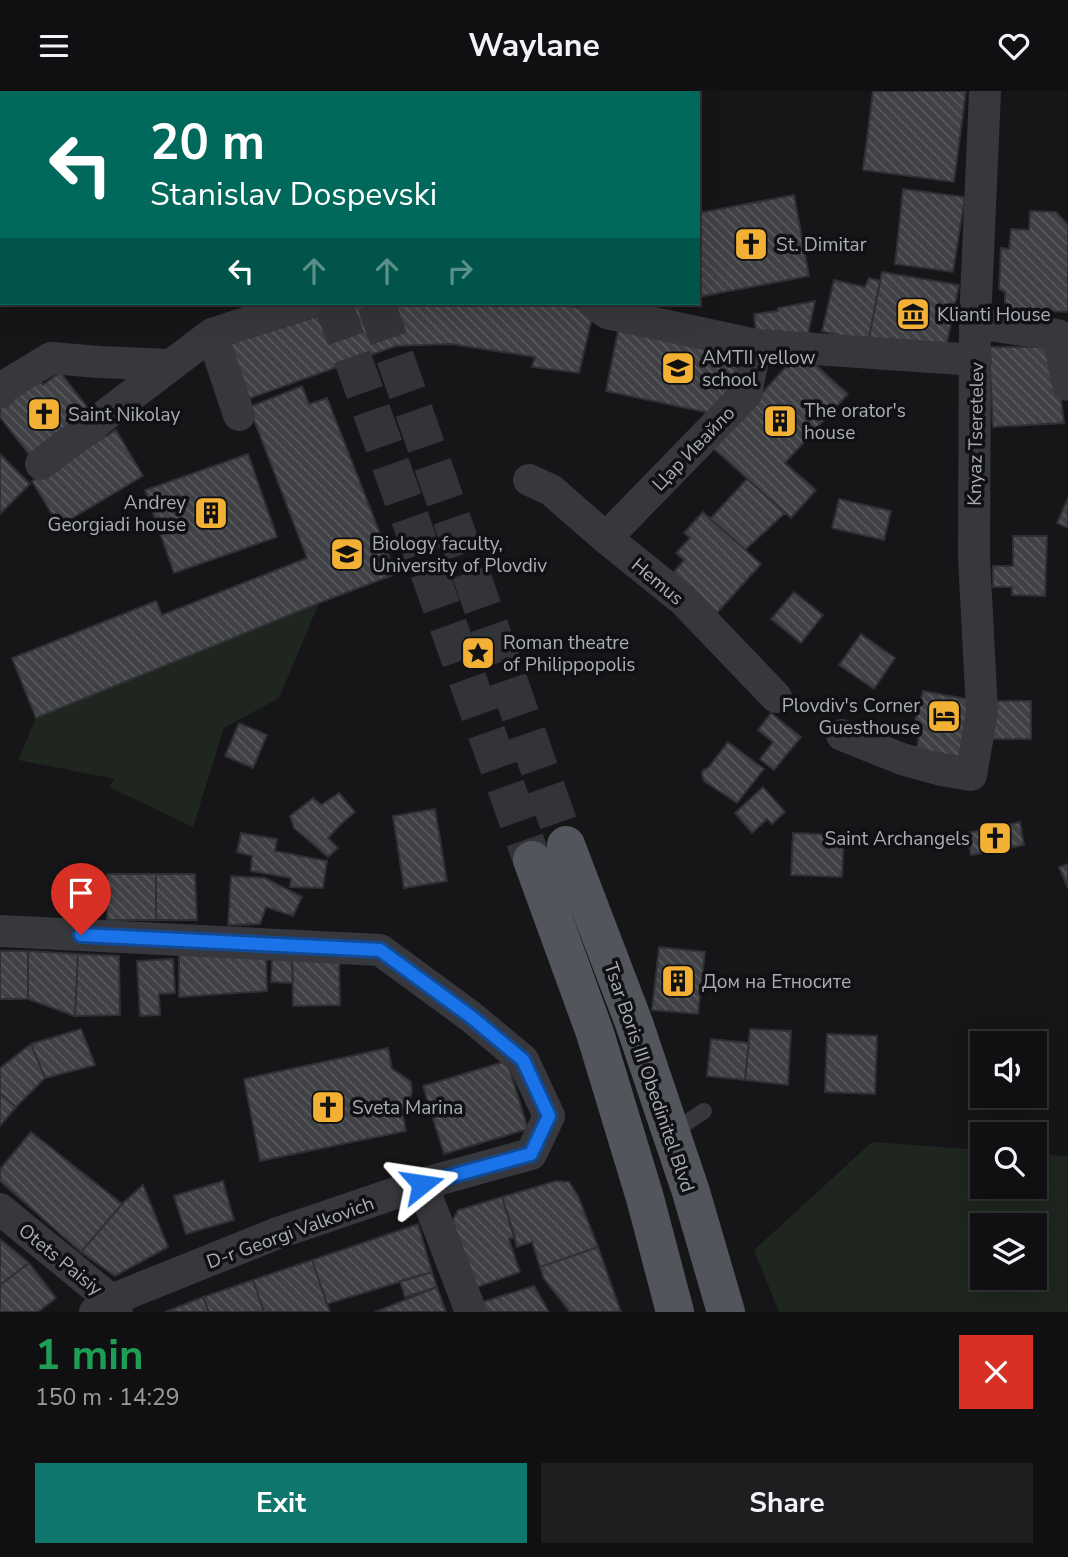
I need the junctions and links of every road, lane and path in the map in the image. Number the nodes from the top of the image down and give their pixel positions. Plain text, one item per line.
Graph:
1 (985, 91) edge
2 (300, 305) edge
3 (597, 305) edge
4 (975, 323) junction
5 (212, 334) junction
6 (756, 345) junction
7 (976, 359) junction
8 (170, 365) junction
9 (1068, 385) edge
10 (0, 393) edge
11 (239, 415) dead end
12 (41, 464) dead end
13 (529, 480) dead end
14 (606, 538) junction
15 (776, 697) dead end
16 (842, 735) dead end
17 (0, 931) edge
18 (704, 1111) dead end
19 (671, 1133) junction
20 (422, 1184) junction
21 (0, 1209) edge
22 (108, 1308) edge
23 (471, 1312) edge
24 (675, 1312) edge
25 (726, 1312) edge

1 - 4 street, Knyaz Tseretelev
2 - 5 street
3 - 6 street
4 - 7 street, Knyaz Tseretelev
4 - 9 street
5 - 8 street
5 - 11 street
6 - 7 street
6 - 14 street, Цар Ивайло
7 - 16 street, Knyaz Tseretelev
8 - 10 street
8 - 12 street
13 - 14 street, Hemus
14 - 15 street, Hemus
17 - 20 street, D-r Georgi Valkovich
18 - 19 lane
19 - 24 main road, Tsar Boris III Obedinitel Blvd
19 - 25 main road, Tsar Boris III Obedinitel Blvd
20 - 22 street, D-r Georgi Valkovich
20 - 23 street
21 - 22 street, Otets Paisiy

